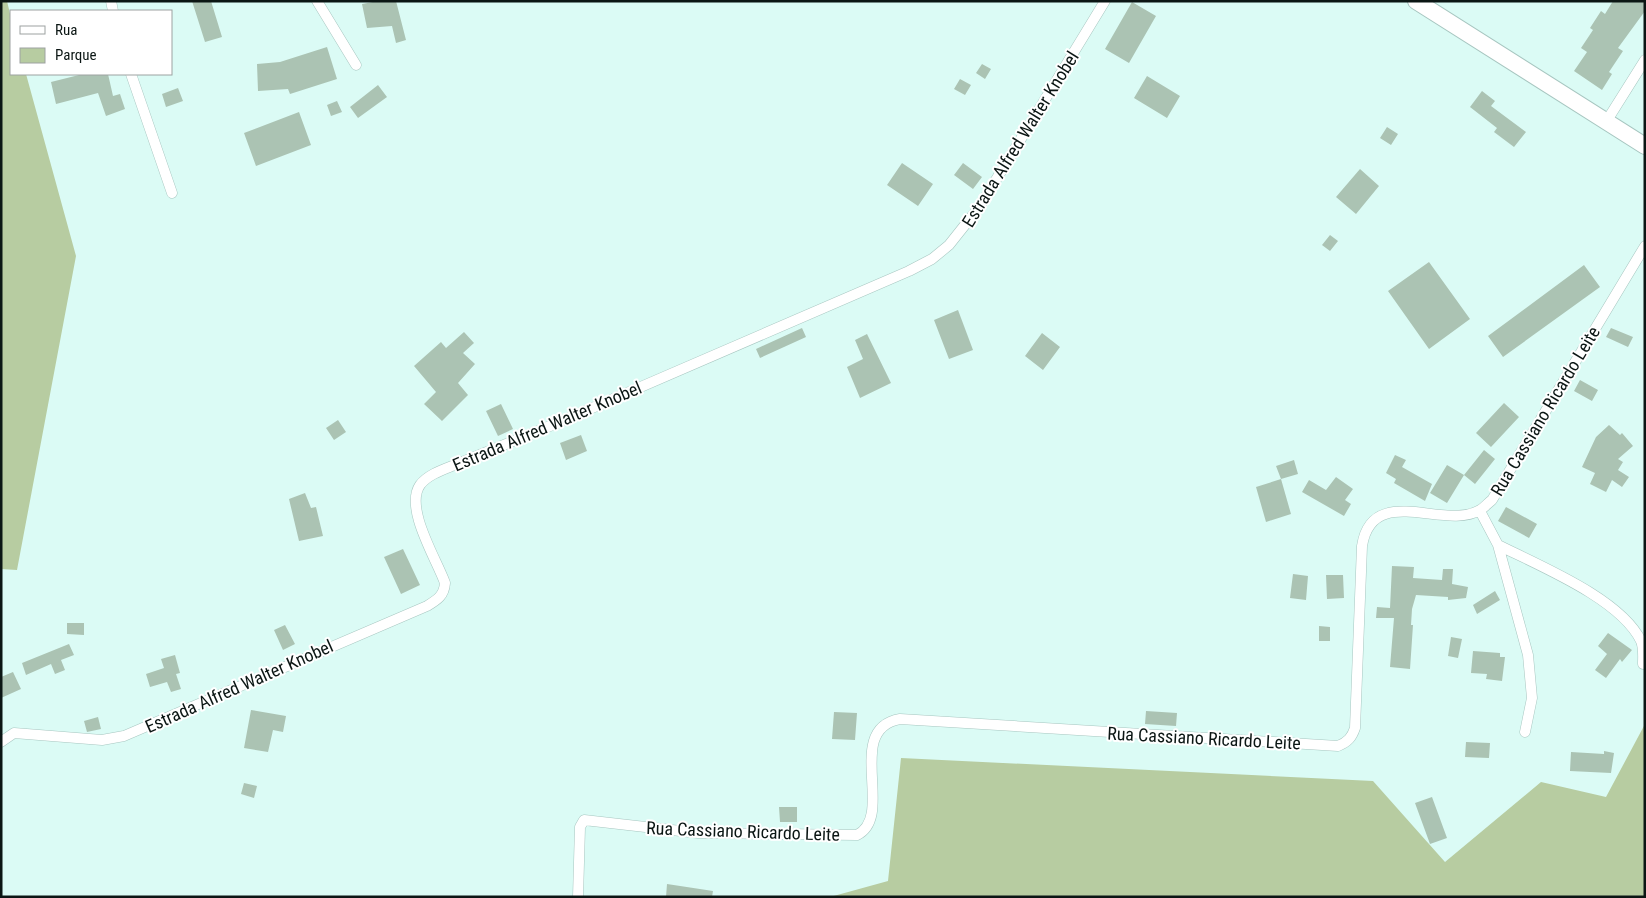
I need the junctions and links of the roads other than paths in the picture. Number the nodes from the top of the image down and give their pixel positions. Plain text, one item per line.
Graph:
1 (317, 1) edge
2 (1105, 1) edge
3 (1416, 1) edge
4 (1645, 60) edge
5 (356, 65) dead end
6 (131, 75) edge
7 (1606, 122) junction
8 (1645, 146) edge
9 (172, 193) dead end
10 (1645, 246) edge
11 (1480, 511) junction
12 (1498, 546) junction
13 (1643, 664) dead end
14 (1525, 732) dead end
15 (1, 742) edge
16 (578, 897) edge

1 - 5 street
2 - 15 street, Estrada Alfred Walter Knobel
3 - 7 main road
4 - 7 street
6 - 9 street
7 - 8 main road
10 - 11 street, Rua Cassiano Ricardo Leite
11 - 12 street
11 - 16 street, Rua Cassiano Ricardo Leite
12 - 13 street
12 - 14 street

